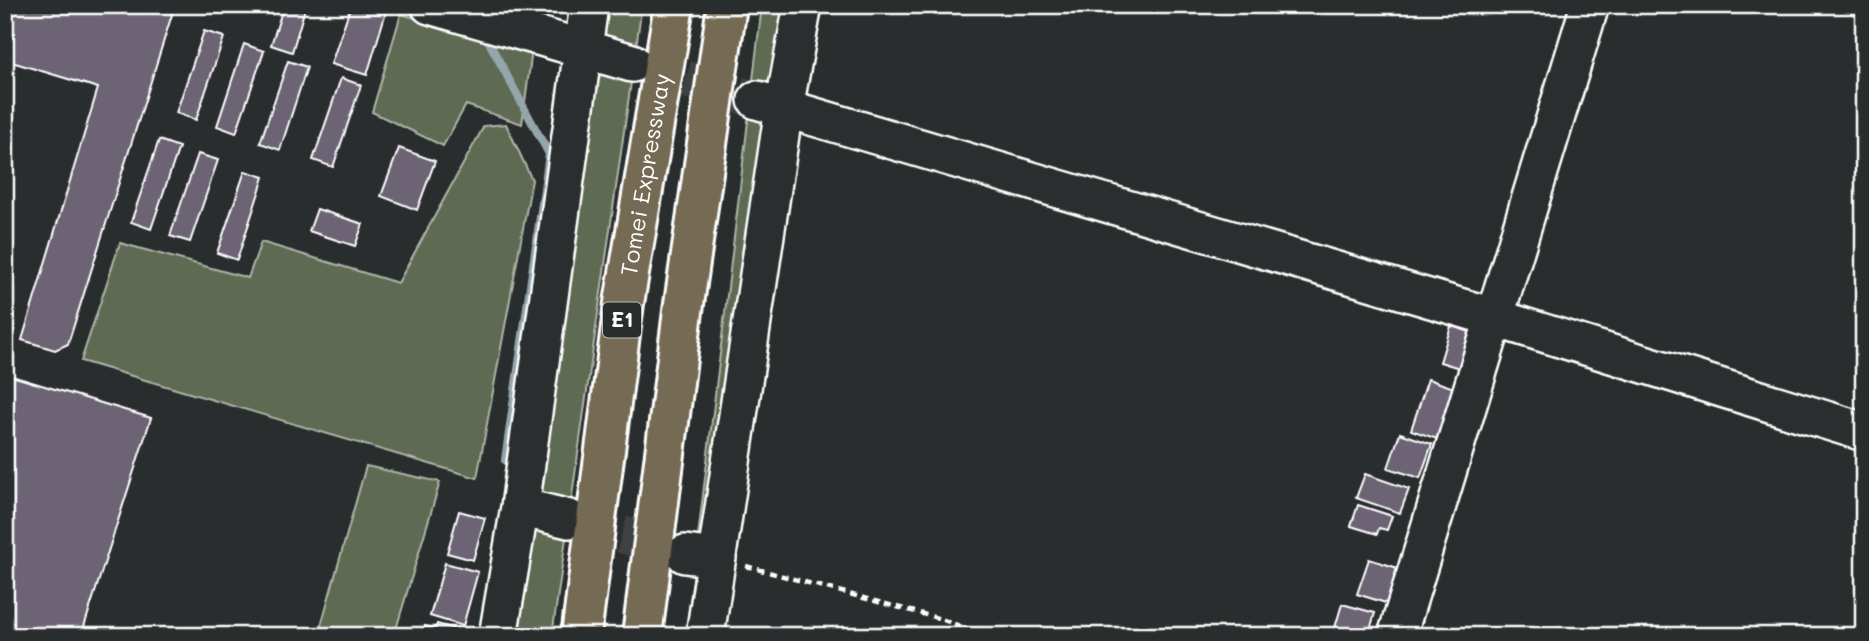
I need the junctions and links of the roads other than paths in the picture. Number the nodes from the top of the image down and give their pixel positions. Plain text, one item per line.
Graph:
1 (430, 5) edge
2 (589, 5) edge
3 (674, 5) edge
4 (727, 5) edge
5 (803, 5) edge
6 (1590, 5) edge
7 (583, 49) junction
8 (632, 63) tunnel mouth
9 (771, 104) junction
10 (1496, 318) junction
11 (1864, 432) edge
12 (520, 507) junction
13 (569, 519) tunnel mouth
14 (498, 636) edge
15 (581, 636) edge
16 (642, 636) edge
17 (705, 636) edge
18 (1397, 636) edge

1 - 7 street
2 - 7 street
3 - 15 highway, Tomei Expressway / E1
4 - 16 highway
5 - 9 street
6 - 10 street
7 - 8 street
7 - 12 street
9 - 10 street
9 - 17 street
10 - 11 street
10 - 18 street
12 - 13 street
12 - 14 street

